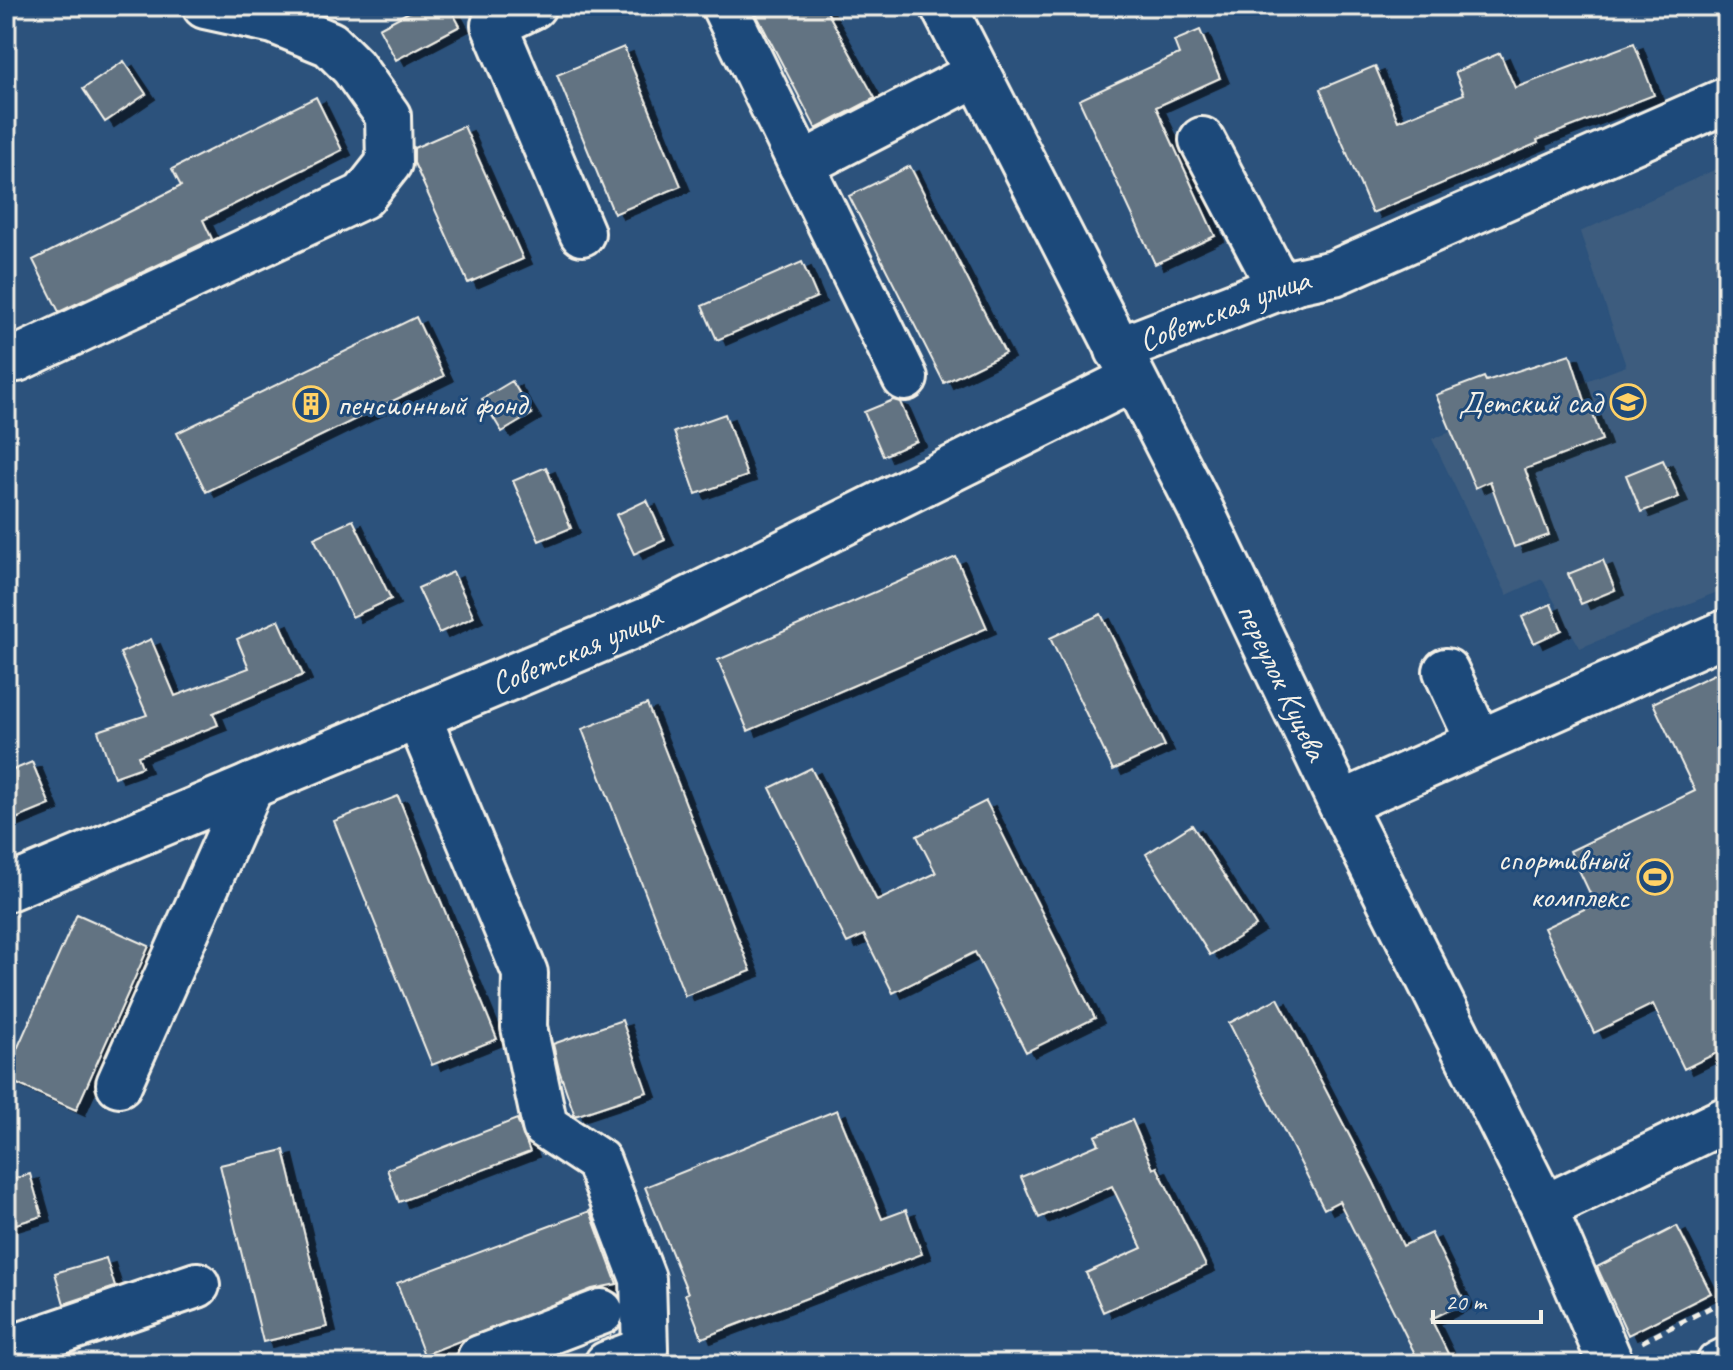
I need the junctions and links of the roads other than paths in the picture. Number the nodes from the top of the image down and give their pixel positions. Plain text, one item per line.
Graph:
1 (205, 6) edge
2 (533, 6) edge
3 (724, 6) edge
4 (943, 6) edge
5 (977, 74) junction
6 (1727, 100) edge
7 (1202, 140) dead end
8 (801, 165) junction
9 (582, 233) dead end
10 (1280, 288) junction
11 (17, 359) dead end
12 (1125, 365) junction
13 (905, 378) dead end
14 (1727, 632) edge
15 (1446, 671) dead end
16 (418, 716) junction
17 (1479, 742) junction
18 (251, 786) junction
19 (1341, 804) junction
20 (6, 889) edge
21 (119, 1084) dead end
22 (1727, 1119) edge
23 (1544, 1208) junction
24 (197, 1285) dead end
25 (601, 1312) dead end
26 (6, 1350) edge
27 (1610, 1360) edge
28 (1727, 1360) edge
29 (482, 1364) edge
30 (607, 1364) edge
31 (1719, 1364) edge

1 - 11 street
2 - 9 street
3 - 8 street
4 - 5 street, переулок Куцева
5 - 8 street
5 - 12 street, переулок Куцева
6 - 10 street, Советская улица
7 - 10 street
8 - 13 street
10 - 12 street, Советская улица
12 - 16 street, Советская улица
12 - 19 street, переулок Куцева
14 - 17 street
15 - 17 street
16 - 18 street, Советская улица
16 - 30 street
17 - 19 street
18 - 20 street, Советская улица
18 - 21 street
19 - 23 street, переулок Куцева
22 - 23 street
23 - 27 street, переулок Куцева
24 - 26 street
25 - 29 street
28 - 31 street

